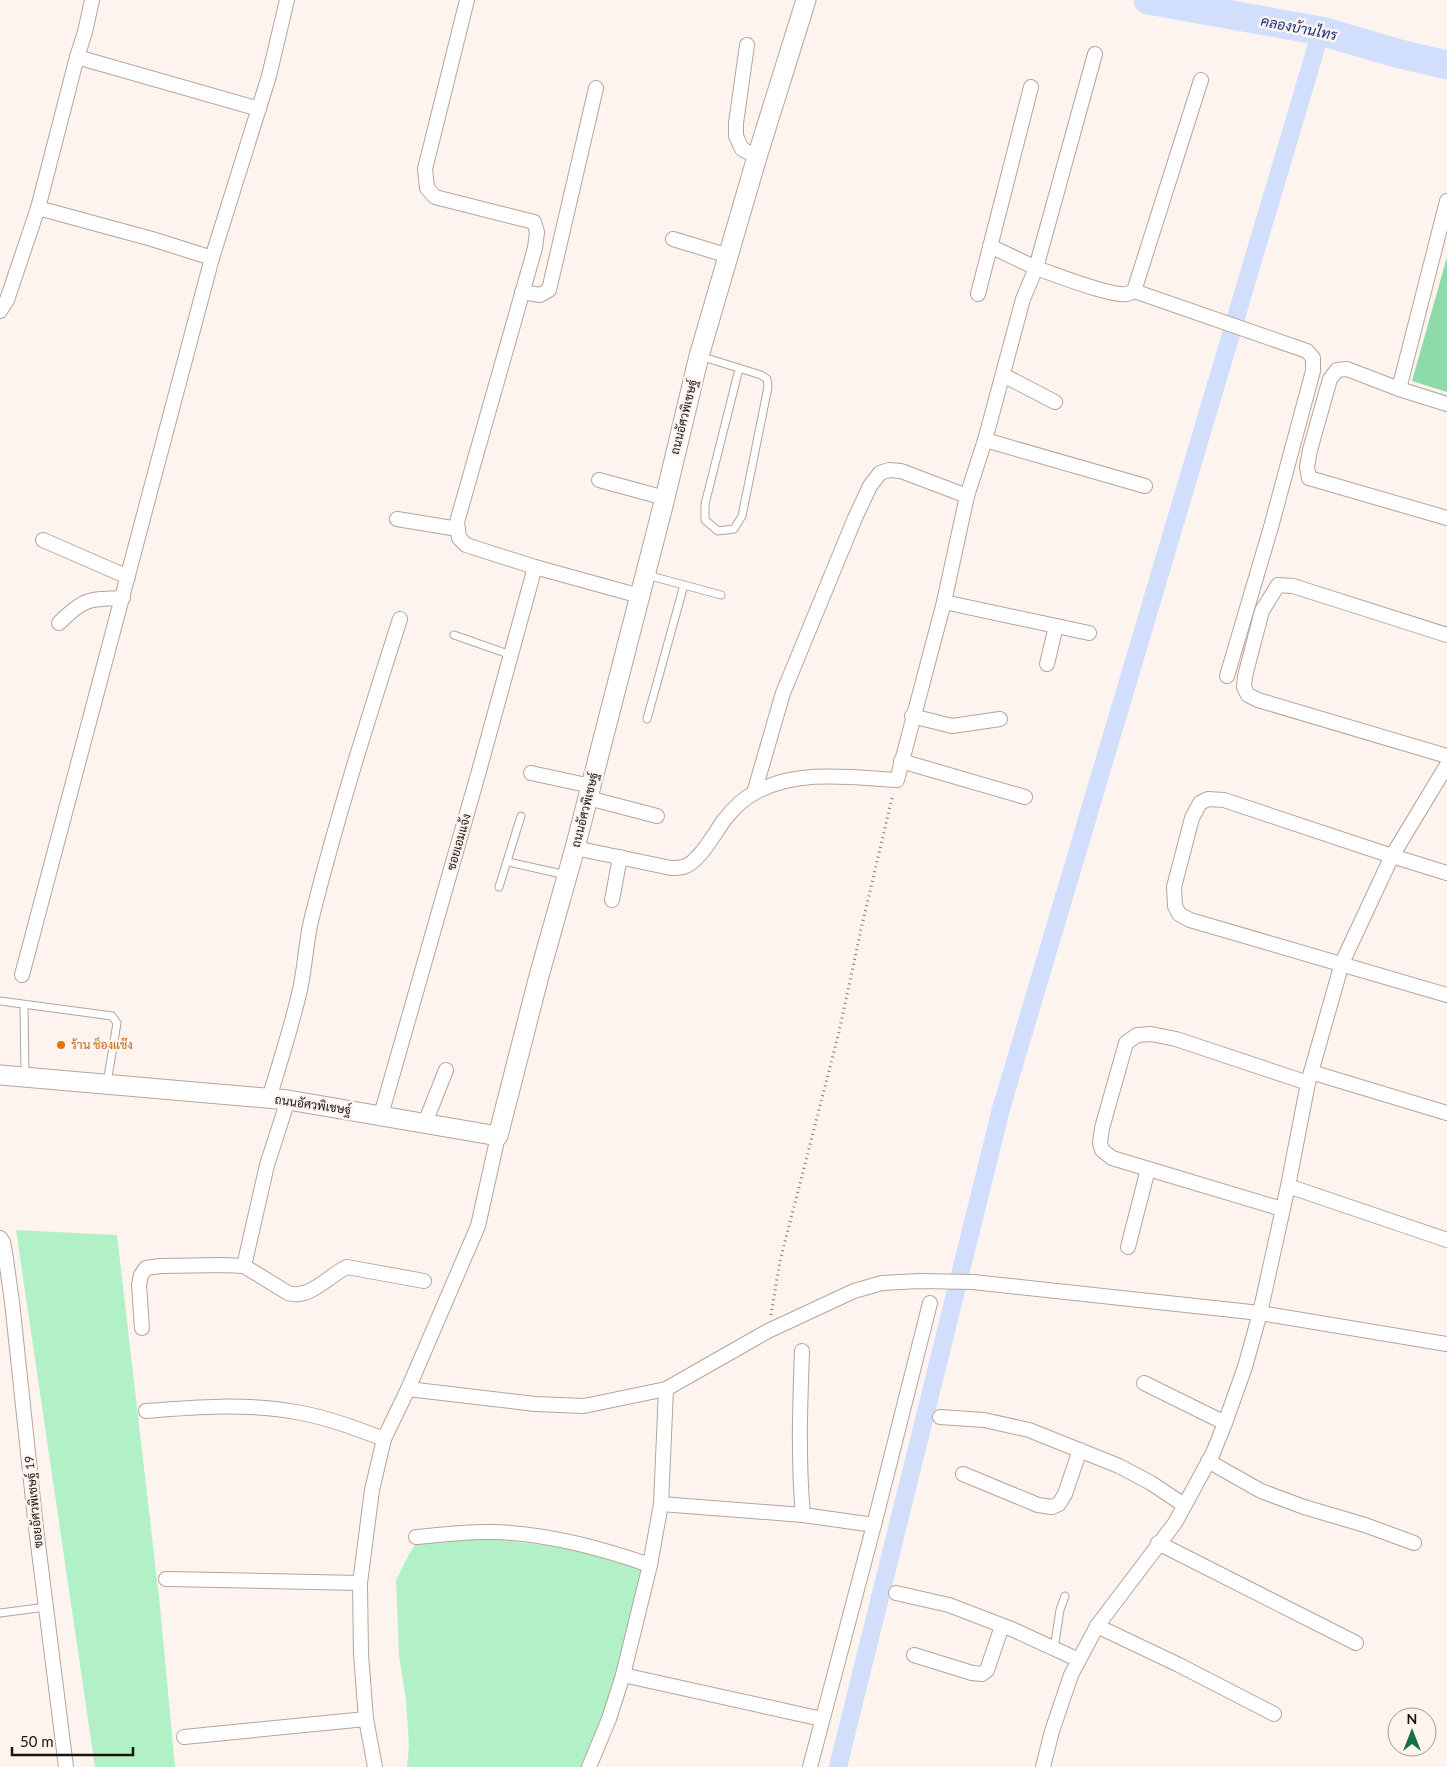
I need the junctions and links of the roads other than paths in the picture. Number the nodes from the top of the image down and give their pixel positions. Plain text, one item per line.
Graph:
1 (92, 0) edge
2 (287, 0) edge
3 (467, 0) edge
4 (806, 0) edge
5 (747, 45) dead end
6 (1095, 54) dead end
7 (77, 57) junction
8 (1200, 80) dead end
9 (1031, 87) dead end
10 (596, 88) dead end
11 (259, 109) junction
12 (757, 157) junction
13 (1447, 201) edge
14 (38, 208) junction
15 (673, 239) dead end
16 (990, 246) junction
17 (729, 256) junction
18 (212, 258) junction
19 (1036, 268) junction
20 (1134, 291) junction
21 (522, 292) junction
22 (978, 294) dead end
23 (0, 311) edge
24 (699, 356) junction
25 (739, 369) junction
26 (1003, 375) junction
27 (1400, 389) junction
28 (1055, 402) dead end
29 (1447, 404) edge
30 (985, 440) junction
31 (599, 480) dead end
32 (1145, 486) dead end
33 (967, 496) junction
34 (665, 498) junction
35 (1447, 518) edge
36 (397, 519) dead end
37 (458, 529) junction
38 (43, 540) dead end
39 (535, 568) junction
40 (644, 574) junction
41 (128, 577) junction
42 (684, 585) junction
43 (721, 595) dead end
44 (640, 596) junction
45 (123, 598) junction
46 (944, 602) junction
47 (400, 619) dead end
48 (59, 623) dead end
49 (1056, 626) junction
50 (1089, 633) dead end
51 (454, 635) dead end
52 (1447, 635) edge
53 (512, 655) junction
54 (1047, 664) dead end
55 (1227, 676) dead end
56 (912, 716) junction
57 (647, 719) dead end
58 (1000, 719) dead end
59 (1447, 756) edge
60 (901, 761) junction
61 (1447, 765) edge
62 (531, 773) dead end
63 (589, 792) junction
64 (754, 793) junction
65 (1025, 797) dead end
66 (521, 816) dead end
67 (657, 816) dead end
68 (575, 848) junction
69 (1392, 856) junction
70 (620, 857) junction
71 (508, 862) junction
72 (1447, 872) edge
73 (568, 875) junction
74 (499, 888) dead end
75 (612, 900) dead end
76 (1342, 964) junction
77 (22, 975) dead end
78 (1447, 995) edge
79 (0, 1002) edge
80 (24, 1005) junction
81 (446, 1070) dead end
82 (0, 1074) edge
83 (26, 1076) junction
84 (1309, 1077) junction
85 (107, 1084) junction
86 (269, 1098) junction
87 (288, 1100) junction
88 (1447, 1113) edge
89 (381, 1115) junction
90 (425, 1123) junction
91 (498, 1136) junction
92 (1148, 1169) junction
93 (1288, 1186) junction
94 (1282, 1209) junction
95 (0, 1238) edge
96 (1447, 1240) edge
97 (1128, 1247) dead end
98 (244, 1266) junction
99 (424, 1281) dead end
100 (930, 1303) dead end
101 (1260, 1313) junction
102 (142, 1328) dead end
103 (1447, 1344) edge
104 (802, 1351) dead end
105 (1144, 1383) dead end
106 (408, 1389) junction
107 (666, 1389) junction
108 (146, 1411) dead end
109 (940, 1417) dead end
110 (1226, 1423) junction
111 (384, 1440) junction
112 (1080, 1450) junction
113 (1208, 1461) junction
114 (962, 1474) dead end
115 (661, 1504) junction
116 (1184, 1505) junction
117 (803, 1516) junction
118 (874, 1525) junction
119 (416, 1537) dead end
120 (1158, 1543) junction
121 (1414, 1543) dead end
122 (650, 1565) junction
123 (166, 1579) dead end
124 (360, 1583) junction
125 (896, 1592) dead end
126 (1065, 1596) dead end
127 (46, 1607) junction
128 (0, 1613) edge
129 (1002, 1626) junction
130 (1097, 1626) junction
131 (1356, 1643) dead end
132 (1054, 1650) junction
133 (914, 1655) dead end
134 (1079, 1660) junction
135 (623, 1675) junction
136 (1274, 1714) dead end
137 (366, 1719) junction
138 (822, 1719) junction
139 (184, 1737) dead end
140 (66, 1767) edge
141 (375, 1767) edge
142 (588, 1767) edge
143 (810, 1767) edge
144 (1044, 1767) edge

1 - 7 street
2 - 11 street
3 - 21 street
4 - 12 street, ถนนอัศวพิเชษฐ์
5 - 12 street
6 - 19 street
7 - 11 street
7 - 14 street
8 - 20 street
9 - 16 street
10 - 21 street
11 - 18 street
12 - 17 street, ถนนอัศวพิเชษฐ์
13 - 27 street
14 - 18 street
14 - 23 street
15 - 17 street
16 - 19 street
16 - 22 street
17 - 24 street, ถนนอัศวพิเชษฐ์
18 - 41 street
19 - 20 street
19 - 26 street
20 - 55 street
21 - 37 street
24 - 25 lane
24 - 34 street, ถนนอัศวพิเชษฐ์
25 - 25 lane
26 - 28 street
26 - 30 street
27 - 29 street
27 - 35 street
30 - 32 street
30 - 33 street
31 - 34 street
33 - 46 street
33 - 64 street
34 - 40 street, ถนนอัศวพิเชษฐ์
36 - 37 street
37 - 39 street
38 - 41 street
39 - 44 street
39 - 53 street, ซอยเอมแจ้ง
40 - 42 lane
40 - 44 street, ถนนอัศวพิเชษฐ์
41 - 45 street
42 - 43 lane
42 - 57 lane
44 - 63 street, ถนนอัศวพิเชษฐ์
45 - 48 street
45 - 77 street
46 - 49 street
46 - 56 street
47 - 86 street
49 - 50 street
49 - 54 street
51 - 53 lane
52 - 59 street
53 - 89 street, ซอยเอมแจ้ง
56 - 58 street
56 - 60 street
60 - 64 street
60 - 65 street
61 - 69 street
62 - 63 street
63 - 67 street
63 - 68 street, ถนนอัศวพิเชษฐ์
64 - 70 street
66 - 71 lane
68 - 70 street
68 - 73 street, ถนนอัศวพิเชษฐ์
69 - 72 street
69 - 76 street
69 - 76 street
70 - 75 street
71 - 73 lane
71 - 74 lane
73 - 91 street, ถนนอัศวพิเชษฐ์
76 - 78 street
76 - 84 street
79 - 80 lane
80 - 83 lane
80 - 85 lane
81 - 90 street
82 - 83 street, ถนนอัศวพิเชษฐ์
83 - 85 street, ถนนอัศวพิเชษฐ์
84 - 88 street
84 - 92 street
84 - 93 street
85 - 86 street, ถนนอัศวพิเชษฐ์
86 - 87 street, ถนนอัศวพิเชษฐ์
87 - 89 street, ถนนอัศวพิเชษฐ์
87 - 98 street
89 - 90 street, ถนนอัศวพิเชษฐ์
90 - 91 street, ถนนอัศวพิเชษฐ์
91 - 106 street
92 - 94 street
92 - 97 street
93 - 94 street
93 - 96 street
94 - 101 street
95 - 127 street, ซอยอัศวพิเชษฐ์ 19
98 - 99 street
98 - 102 street
100 - 118 street
101 - 103 street
101 - 107 street
101 - 110 street
104 - 117 street
105 - 110 street
106 - 107 street
106 - 111 street
107 - 115 street
108 - 111 street
109 - 112 street
110 - 113 street
111 - 124 street
112 - 114 street
112 - 116 street
113 - 116 street
113 - 121 street
115 - 117 street
115 - 122 street
116 - 120 street
117 - 118 street
118 - 138 street
119 - 122 street
120 - 130 street
120 - 131 street
122 - 135 street
123 - 124 street
124 - 137 street
125 - 129 street
126 - 132 lane
127 - 128 lane
127 - 140 street, ซอยอัศวพิเชษฐ์ 19
129 - 132 street
129 - 133 street
130 - 134 street
130 - 136 street
132 - 134 street
134 - 144 street
135 - 138 street
135 - 142 street
137 - 139 street
137 - 141 street
138 - 143 street

